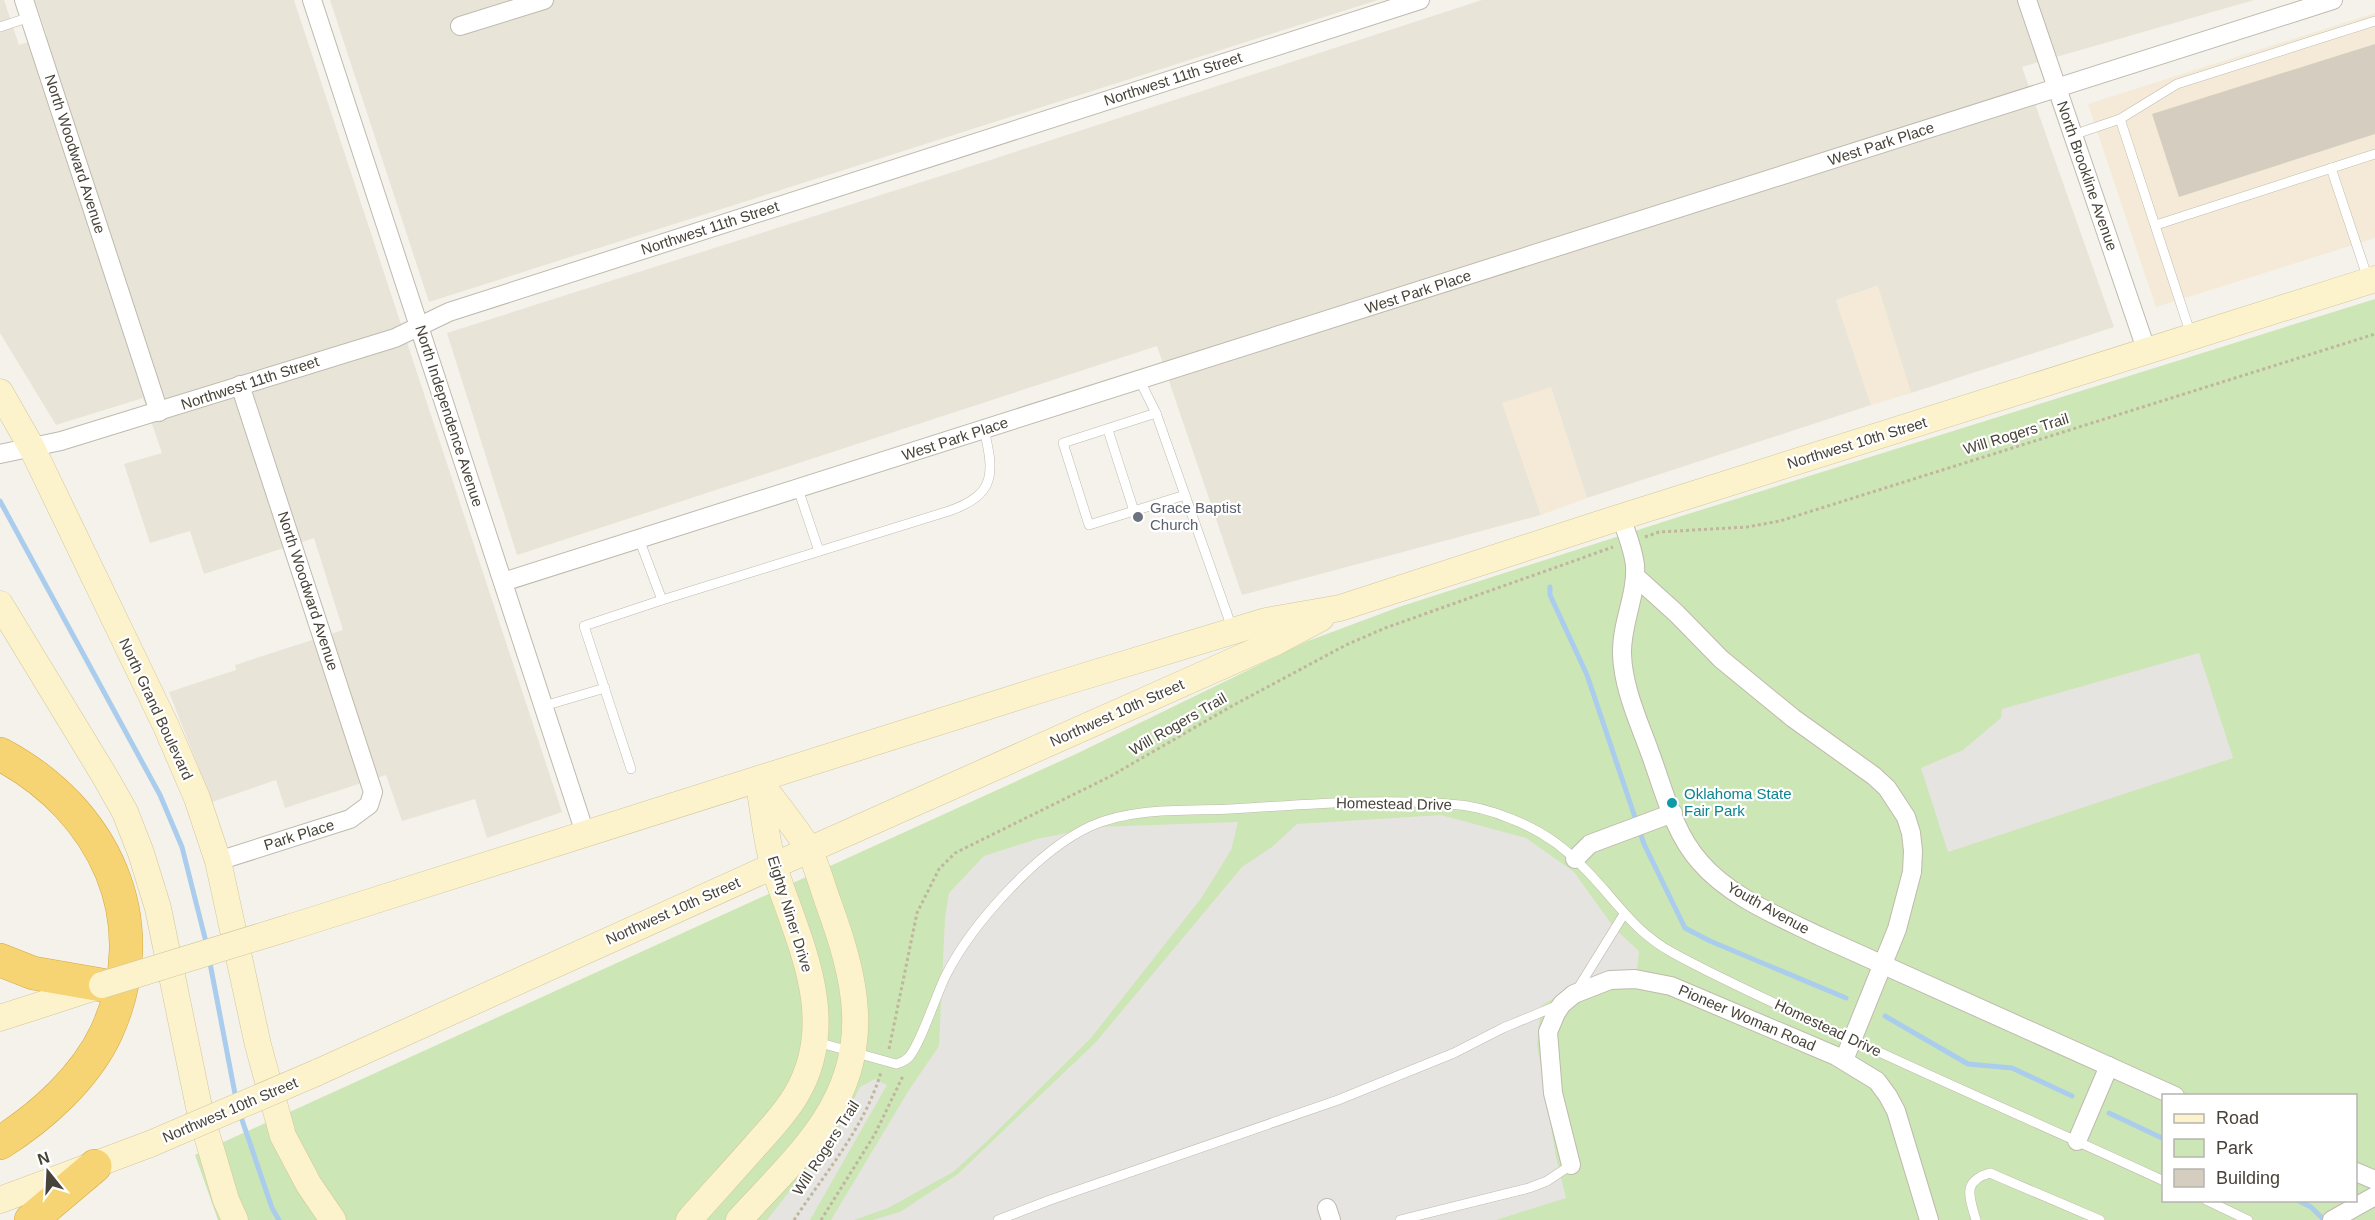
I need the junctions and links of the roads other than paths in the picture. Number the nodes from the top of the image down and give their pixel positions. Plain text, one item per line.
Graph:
1 (24, 0) edge
2 (312, 0) edge
3 (544, 0) edge
4 (1420, 0) edge
5 (2027, 0) edge
6 (2333, 0) edge
7 (30, 17) junction
8 (2375, 21) edge
9 (460, 26) dead end
10 (0, 27) edge
11 (2056, 88) junction
12 (2120, 119) junction
13 (2073, 135) junction
14 (2375, 154) edge
15 (2331, 168) junction
16 (2156, 225) junction
17 (2372, 280) edge
18 (419, 326) junction
19 (2192, 338) junction
20 (2147, 352) junction
21 (1140, 381) junction
22 (240, 385) junction
23 (0, 392) edge
24 (159, 412) junction
25 (1155, 413) junction
26 (984, 429) junction
27 (1108, 430) junction
28 (32, 448) junction
29 (0, 454) edge
30 (798, 489) junction
31 (1185, 495) junction
32 (1134, 510) junction
33 (1621, 517) junction
34 (639, 539) junction
35 (819, 550) junction
36 (1635, 576) junction
37 (503, 582) junction
38 (662, 600) junction
39 (0, 604) edge
40 (1340, 608) junction
41 (1233, 631) junction
42 (605, 688) junction
43 (544, 706) junction
44 (0, 754) edge
45 (632, 769) dead end
46 (758, 780) junction
47 (372, 798) joint
48 (1673, 813) junction
49 (585, 833) junction
50 (809, 850) junction
51 (1575, 859) junction
52 (218, 861) junction
53 (773, 866) junction
54 (1624, 915) junction
55 (0, 960) edge
56 (1884, 965) junction
57 (79, 987) junction
58 (1568, 999) junction
59 (0, 1018) edge
60 (1852, 1040) junction
61 (814, 1042) junction
62 (854, 1051) junction
63 (1844, 1060) junction
64 (2109, 1066) junction
65 (2173, 1094) edge
66 (2077, 1141) junction
67 (0, 1143) edge
68 (1570, 1165) joint
69 (95, 1166) junction
70 (2357, 1173) edge
71 (2375, 1180) edge
72 (2162, 1181) edge
73 (2375, 1196) edge
74 (0, 1200) edge
75 (2210, 1202) edge
76 (31, 1220) edge
77 (235, 1220) edge
78 (333, 1220) edge
79 (689, 1220) edge
80 (739, 1220) edge
81 (998, 1220) edge
82 (1400, 1220) edge
83 (1929, 1220) edge
84 (1976, 1220) edge
85 (2100, 1220) edge
86 (2248, 1220) edge
87 (2332, 1220) edge

1 - 7 street, North Woodward Avenue
2 - 18 street, North Independence Avenue
3 - 9 street
4 - 18 street, Northwest 11th Street
5 - 11 street, North Brookline Avenue
6 - 11 street, West Park Place
7 - 10 lane
7 - 24 street, North Woodward Avenue
8 - 12 lane
11 - 13 street, North Brookline Avenue
11 - 21 street, West Park Place
12 - 13 lane
12 - 16 lane
13 - 20 street, North Brookline Avenue
14 - 15 lane
15 - 16 lane
15 - 17 lane
16 - 19 lane
17 - 19 main road, Northwest 10th Street
18 - 22 street, Northwest 11th Street
18 - 37 street, North Independence Avenue
19 - 20 main road, Northwest 10th Street
20 - 33 main road, Northwest 10th Street
21 - 25 lane
21 - 26 street, West Park Place
22 - 24 street, Northwest 11th Street
22 - 47 street, North Woodward Avenue
23 - 28 main road, North Grand Boulevard
24 - 28 street, Northwest 11th Street
25 - 27 lane
25 - 31 lane
26 - 30 street, West Park Place
26 - 35 lane
27 - 32 lane
27 - 32 lane
28 - 29 street, Northwest 11th Street
28 - 52 main road, North Grand Boulevard
30 - 34 street, West Park Place
30 - 35 lane
31 - 32 lane
31 - 41 lane
33 - 36 street, Youth Avenue
33 - 40 main road, Northwest 10th Street
34 - 37 street, West Park Place
34 - 38 lane
35 - 38 lane
36 - 48 street, Youth Avenue
36 - 56 street
37 - 43 street, North Independence Avenue
38 - 42 lane
39 - 77 main road
40 - 41 main road, Northwest 10th Street
40 - 50 main road, Northwest 10th Street
41 - 46 main road, Northwest 10th Street
42 - 43 lane
42 - 45 lane
43 - 49 street, North Independence Avenue
44 - 67 highway
46 - 49 main road, Northwest 10th Street
46 - 50 main road
46 - 53 main road, Eighty Niner Drive
47 - 52 street, Park Place
48 - 51 street
48 - 56 street, Youth Avenue
49 - 57 main road, Northwest 10th Street, bridge
50 - 53 main road, Northwest 10th Street
50 - 62 main road
51 - 54 lane, Homestead Drive
51 - 62 lane, Homestead Drive
52 - 78 main road, North Grand Boulevard
53 - 61 main road, Eighty Niner Drive
53 - 69 main road, Northwest 10th Street, bridge
54 - 58 lane
54 - 60 lane, Homestead Drive
55 - 57 highway
56 - 60 street
56 - 64 street, Youth Avenue
57 - 59 main road, Northwest 10th Street
58 - 63 street, Pioneer Woman Road
58 - 68 street
58 - 81 lane
60 - 63 street
60 - 66 lane, Homestead Drive
61 - 62 lane
61 - 79 main road, Eighty Niner Drive
62 - 80 main road
63 - 83 street, Pioneer Woman Road
64 - 65 street, Youth Avenue
64 - 66 street
66 - 72 lane, Homestead Drive
68 - 82 lane
69 - 74 main road, Northwest 10th Street
69 - 76 highway
70 - 71 street
73 - 87 street
75 - 86 lane
84 - 85 lane

